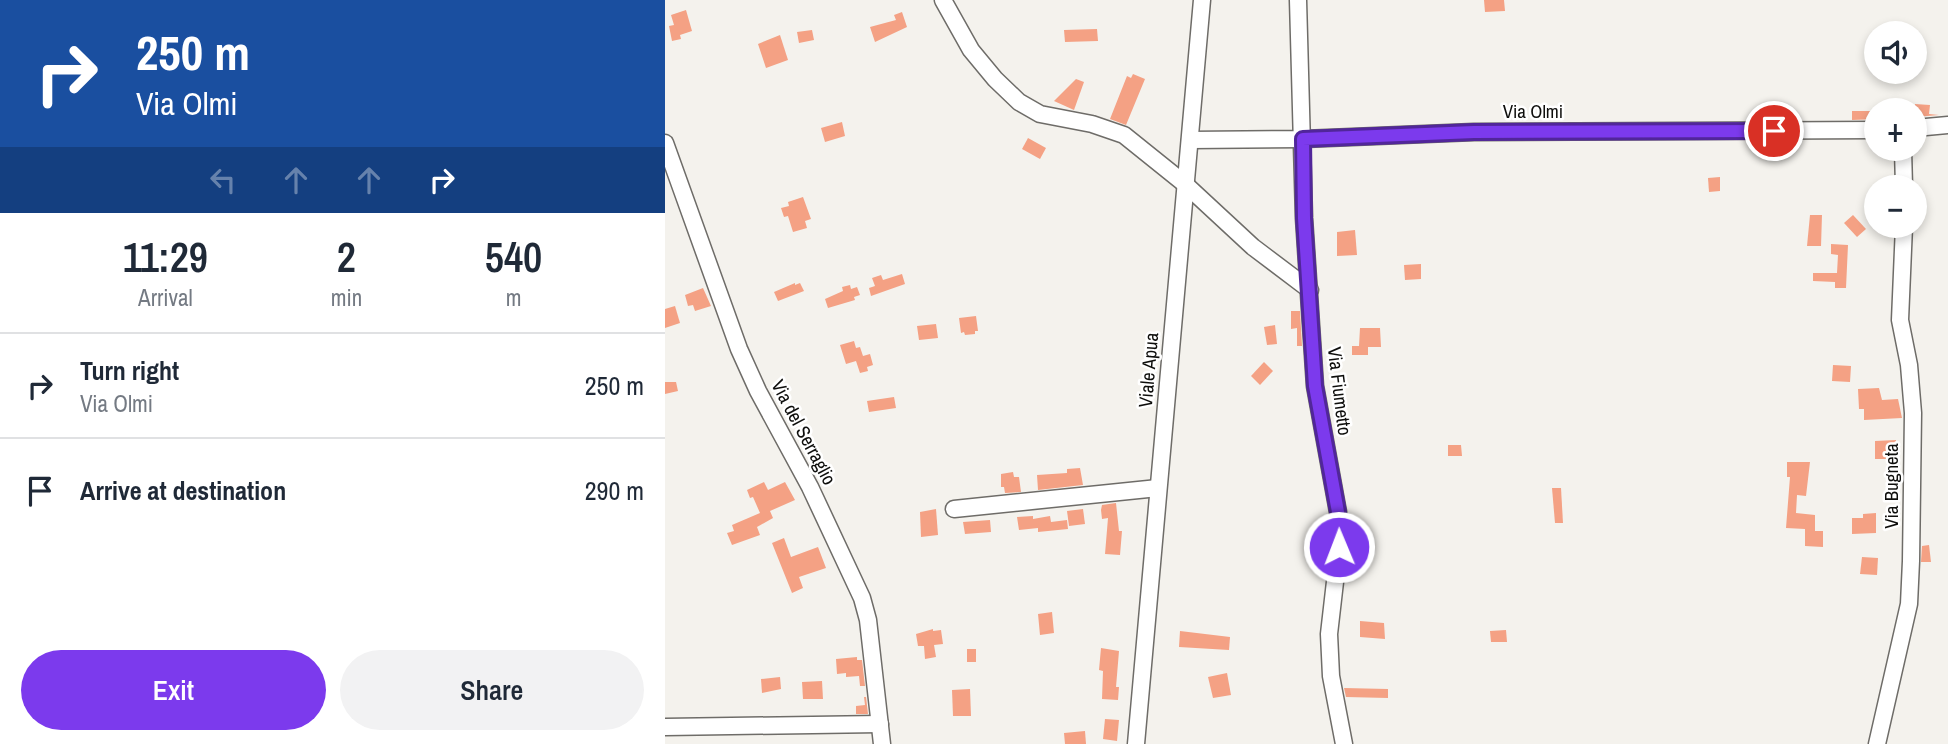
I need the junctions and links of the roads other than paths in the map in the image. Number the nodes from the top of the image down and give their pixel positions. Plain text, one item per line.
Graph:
1 (943, 0) edge
2 (1202, 0) edge
3 (1298, 0) edge
4 (1948, 125) edge
5 (1927, 127) edge
6 (1864, 130) edge
7 (1303, 139) junction
8 (1190, 140) junction
9 (665, 143) edge
10 (1185, 184) junction
11 (1903, 238) edge
12 (1310, 290) junction
13 (1159, 488) junction
14 (954, 509) dead end
15 (880, 724) junction
16 (665, 727) edge
17 (882, 744) edge
18 (1136, 744) edge
19 (1344, 744) edge
20 (1877, 744) edge

1 - 10 street
2 - 8 street, Viale Apua
3 - 7 street, Via Fiumetto
4 - 5 street
6 - 7 street, Via Olmi
7 - 8 street, Via Olmi
7 - 12 street, Via Fiumetto
8 - 10 street, Viale Apua
9 - 15 street, Via del Serraglio
10 - 12 street
10 - 13 street, Viale Apua
11 - 20 street, Via Bugneta
12 - 19 street, Via Fiumetto
13 - 14 street
13 - 18 street, Viale Apua
15 - 16 street
15 - 17 street, Via del Serraglio

